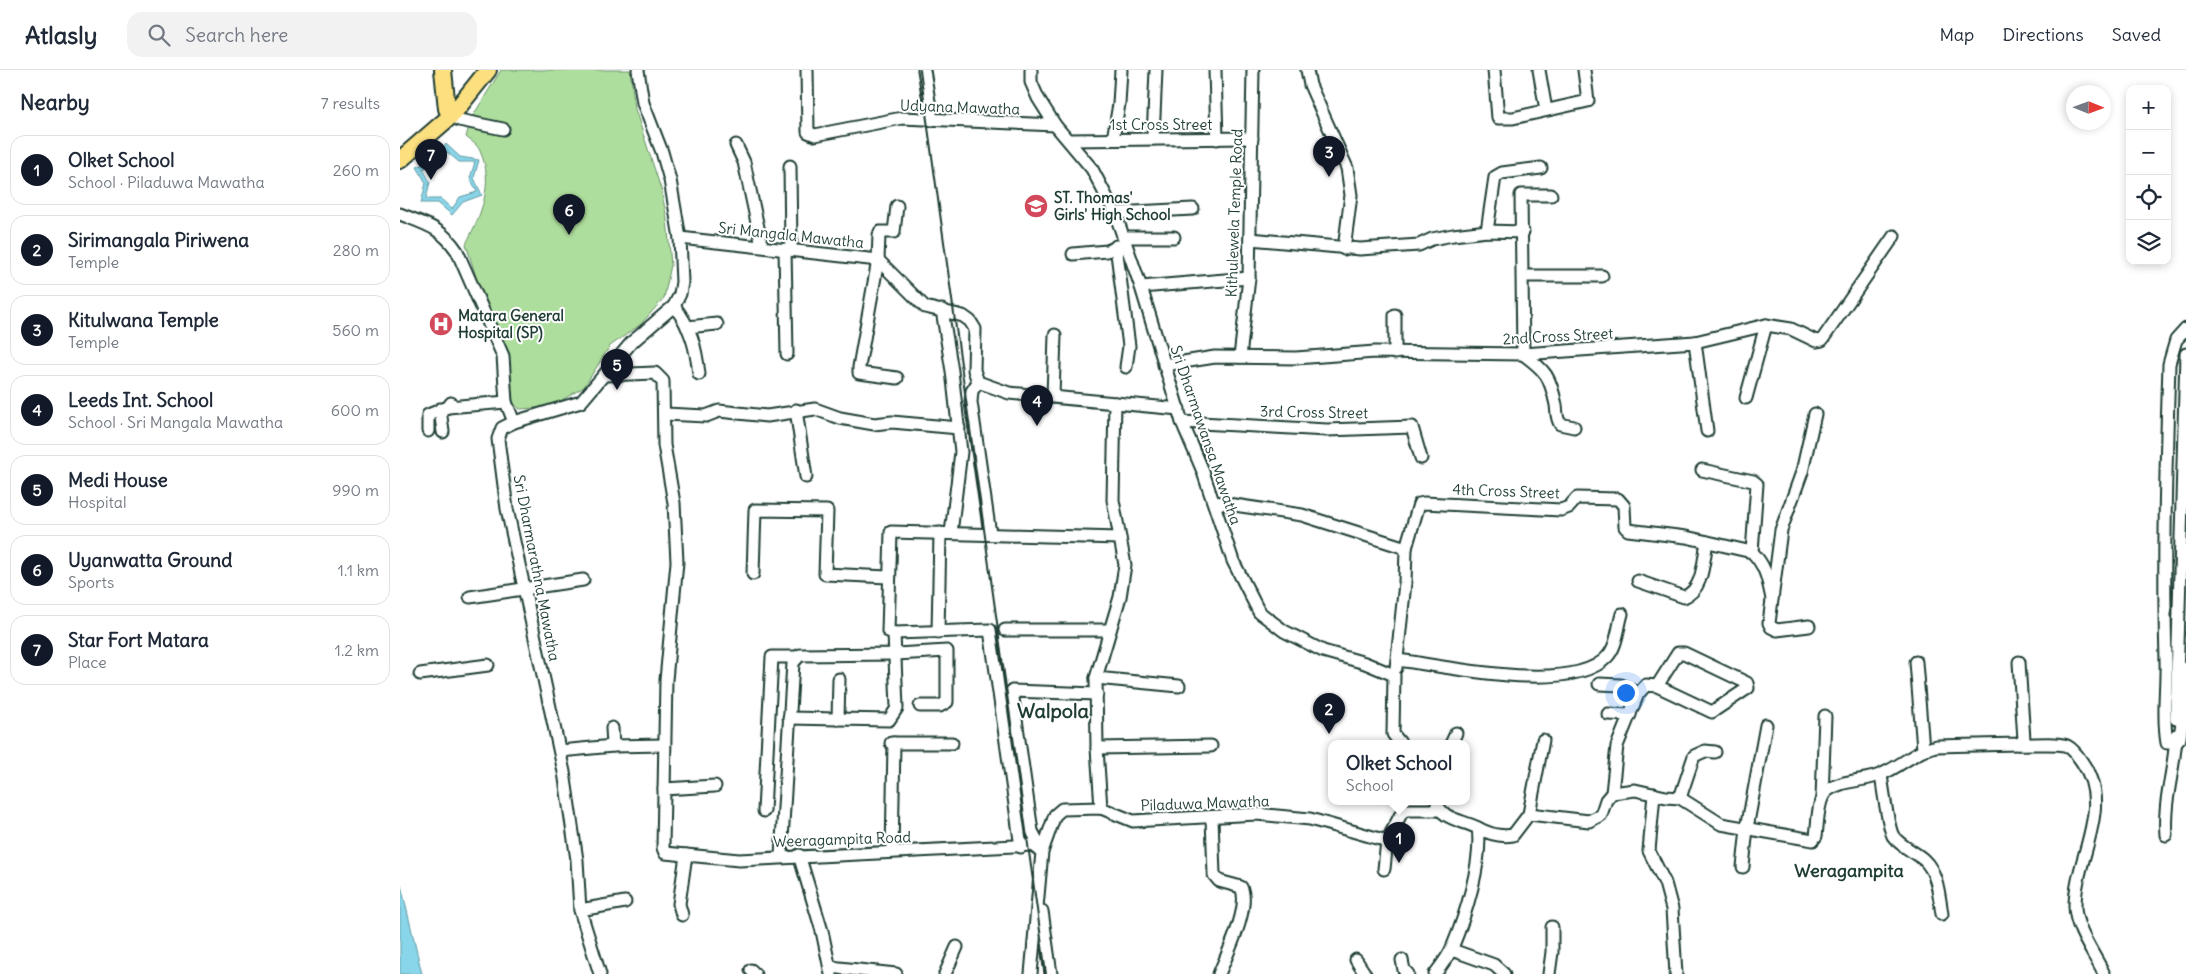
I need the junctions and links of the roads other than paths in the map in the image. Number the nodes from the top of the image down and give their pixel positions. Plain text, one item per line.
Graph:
1 (443, 70) edge
2 (478, 70) edge
3 (488, 70) edge
4 (638, 70) edge
5 (807, 70) edge
6 (924, 70) edge
7 (1031, 70) edge
8 (1121, 70) edge
9 (1156, 70) edge
10 (1215, 70) edge
11 (1254, 70) edge
12 (1307, 70) edge
13 (1494, 70) edge
14 (1539, 70) edge
15 (1584, 70) edge
16 (1546, 110) junction
17 (450, 112) junction
18 (932, 120) junction
19 (1055, 125) junction
20 (502, 129) dead end
21 (1252, 138) junction
22 (1113, 139) junction
23 (1153, 139) junction
24 (1217, 139) junction
25 (1069, 140) junction
26 (736, 145) dead end
27 (400, 149) edge
28 (400, 160) edge
29 (790, 166) dead end
30 (1540, 168) dead end
31 (1551, 194) dead end
32 (897, 206) dead end
33 (1193, 209) dead end
34 (1115, 213) junction
35 (400, 214) edge
36 (1487, 231) junction
37 (1523, 232) junction
38 (1894, 236) dead end
39 (1174, 237) dead end
40 (680, 238) junction
41 (1250, 239) junction
42 (1122, 242) junction
43 (762, 246) junction
44 (788, 249) junction
45 (1344, 249) junction
46 (1073, 254) dead end
47 (878, 260) junction
48 (1523, 276) junction
49 (1602, 276) dead end
50 (1249, 278) junction
51 (1141, 287) junction
52 (674, 306) junction
53 (942, 310) junction
54 (1394, 315) dead end
55 (717, 324) dead end
56 (1766, 325) junction
57 (687, 327) junction
58 (2186, 329) edge
59 (1055, 335) dead end
60 (1695, 342) junction
61 (1395, 352) junction
62 (787, 354) dead end
63 (1523, 354) junction
64 (2186, 354) edge
65 (1240, 357) junction
66 (1164, 365) junction
67 (1126, 366) dead end
68 (699, 374) dead end
69 (606, 375) junction
70 (898, 378) dead end
71 (978, 382) junction
72 (1053, 396) junction
73 (1746, 398) dead end
74 (1115, 403) junction
75 (447, 406) junction
76 (507, 406) junction
77 (1178, 409) junction
78 (796, 410) junction
79 (665, 414) junction
80 (1815, 414) dead end
81 (514, 422) junction
82 (1182, 422) junction
83 (1574, 427) dead end
84 (502, 428) junction
85 (959, 428) junction
86 (428, 431) dead end
87 (1707, 431) dead end
88 (443, 432) dead end
89 (1421, 458) dead end
90 (1702, 470) dead end
91 (806, 477) dead end
92 (1214, 502) junction
93 (945, 533) junction
94 (990, 534) junction
95 (1120, 538) junction
96 (1707, 542) junction
97 (1406, 548) junction
98 (1752, 552) junction
99 (753, 574) dead end
100 (888, 577) junction
101 (582, 580) dead end
102 (1638, 581) dead end
103 (526, 589) junction
104 (470, 597) dead end
105 (1772, 599) junction
106 (1622, 614) dead end
107 (1809, 626) dead end
108 (1005, 630) dead end
109 (1110, 630) junction
110 (938, 632) junction
111 (894, 633) junction
112 (896, 654) junction
113 (796, 657) junction
114 (1398, 660) junction
115 (1916, 662) dead end
116 (2019, 662) dead end
117 (488, 665) dead end
118 (2186, 668) edge
119 (420, 674) dead end
120 (1394, 674) junction
121 (1096, 678) junction
122 (839, 679) dead end
123 (1599, 684) dead end
124 (1180, 686) dead end
125 (1656, 686) junction
126 (1097, 694) junction
127 (1638, 694) junction
128 (920, 706) dead end
129 (1608, 714) dead end
130 (1630, 714) junction
131 (1824, 716) dead end
132 (789, 718) junction
133 (838, 719) junction
134 (1766, 725) dead end
135 (612, 728) dead end
136 (1398, 740) edge
137 (1543, 740) dead end
138 (952, 743) dead end
139 (2176, 743) junction
140 (2018, 744) junction
141 (664, 745) junction
142 (612, 746) junction
143 (1211, 746) dead end
144 (1097, 748) junction
145 (1923, 749) junction
146 (560, 752) junction
147 (1715, 752) dead end
148 (1880, 775) junction
149 (715, 786) dead end
150 (664, 789) junction
151 (1612, 793) junction
152 (1654, 794) junction
153 (1680, 798) junction
154 (1822, 798) junction
155 (1437, 806) edge
156 (1101, 808) junction
157 (764, 811) dead end
158 (1529, 814) junction
159 (1212, 818) junction
160 (1478, 828) junction
161 (1747, 828) junction
162 (2166, 834) dead end
163 (1387, 841) junction
164 (1021, 847) junction
165 (892, 852) junction
166 (1042, 852) junction
167 (686, 855) junction
168 (799, 855) junction
169 (782, 856) junction
170 (1743, 867) dead end
171 (1384, 869) dead end
172 (624, 902) dead end
173 (580, 910) junction
174 (1942, 914) dead end
175 (682, 915) dead end
176 (1552, 927) dead end
177 (957, 947) dead end
178 (1452, 950) junction
179 (1356, 960) dead end
180 (1402, 960) dead end
181 (830, 970) edge
182 (2103, 972) dead end
183 (600, 974) edge
184 (896, 974) edge
185 (945, 974) edge
186 (1031, 974) edge
187 (1050, 974) edge
188 (1219, 974) edge
189 (1366, 974) edge
190 (1408, 974) edge
191 (1435, 974) edge
192 (1504, 974) edge
193 (1549, 974) edge
194 (1676, 974) edge

1 - 17 highway
2 - 17 highway
3 - 17 highway
4 - 40 street
5 - 18 street, Udyana Mawatha
6 - 18 street
7 - 19 street, Sri Dharmawansa Mawatha
8 - 22 street
9 - 23 street
10 - 24 street
11 - 21 street, Kithulewela Temple Road
12 - 45 street
13 - 16 street
14 - 16 street
15 - 16 street
17 - 20 street
17 - 27 highway
17 - 28 highway
18 - 19 street, Udyana Mawatha
19 - 25 street, Sri Dharmawansa Mawatha
21 - 24 street, 1st Cross Street
21 - 41 street, Kithulewela Temple Road
22 - 23 street, 1st Cross Street
22 - 25 street, 1st Cross Street
23 - 24 street, 1st Cross Street
25 - 34 street, Sri Dharmawansa Mawatha
26 - 43 street
29 - 44 street
30 - 36 street
31 - 37 street
32 - 47 street
33 - 34 street
34 - 42 street, Sri Dharmawansa Mawatha
35 - 76 street
36 - 37 street
36 - 45 street
37 - 48 street
38 - 56 street, 2nd Cross Street
39 - 42 street
40 - 43 street, Sri Mangala Mawatha
40 - 52 street
41 - 45 street
41 - 50 street, Kithulewela Temple Road
42 - 46 street
42 - 51 street, Sri Dharmawansa Mawatha
42 - 67 street
43 - 44 street, Sri Mangala Mawatha
44 - 47 street, Sri Mangala Mawatha
44 - 62 street
47 - 53 street, Sri Mangala Mawatha
47 - 70 street
48 - 49 street
48 - 63 street
50 - 51 street
50 - 65 street, Kithulewela Temple Road
51 - 66 street, Sri Dharmawansa Mawatha
52 - 57 street
52 - 69 street
53 - 71 street, Sri Mangala Mawatha
53 - 85 street
54 - 61 street
55 - 57 street
56 - 60 street, 2nd Cross Street
56 - 73 street
57 - 68 street
58 - 139 street
59 - 72 street
60 - 63 street, 2nd Cross Street
60 - 87 street
61 - 63 street, 2nd Cross Street
61 - 65 street, 2nd Cross Street
63 - 83 street
64 - 139 street
65 - 66 street, 2nd Cross Street
66 - 77 street, Sri Dharmawansa Mawatha
69 - 79 street
69 - 81 street
71 - 72 street
71 - 94 street
72 - 74 street
74 - 77 street
74 - 95 street
75 - 76 street
75 - 86 street
75 - 88 street
76 - 81 street
76 - 84 street, Sri Dharmarathna Mawatha
77 - 82 street, Sri Dharmawansa Mawatha
78 - 79 street
78 - 85 street
78 - 91 street
79 - 141 street
80 - 105 street
81 - 84 street
82 - 89 street, 3rd Cross Street
82 - 92 street, Sri Dharmawansa Mawatha
84 - 103 street, Sri Dharmarathna Mawatha
85 - 93 street
90 - 98 street
92 - 97 street
92 - 120 street, Sri Dharmawansa Mawatha
93 - 94 street
93 - 100 street
93 - 110 street
94 - 95 street
95 - 109 street
96 - 97 street, 4th Cross Street
96 - 98 street, 4th Cross Street
96 - 102 street
97 - 114 street
98 - 105 street
99 - 100 street
100 - 111 street
101 - 103 street
103 - 104 street
103 - 146 street, Sri Dharmarathna Mawatha
105 - 107 street
106 - 114 street
108 - 109 street
109 - 121 street
110 - 111 street
110 - 164 street
111 - 112 street
112 - 113 street
112 - 128 street
112 - 133 street
113 - 132 street
113 - 157 street
114 - 120 street
115 - 145 street
116 - 140 street
117 - 119 street
118 - 139 street
120 - 136 street
121 - 124 street
121 - 126 street
122 - 133 street
123 - 127 street
125 - 125 street
125 - 127 street
126 - 144 street
126 - 166 street
127 - 130 street
129 - 130 street
130 - 151 street
131 - 154 street
132 - 133 street
132 - 169 street
134 - 161 street
135 - 142 street
137 - 158 street
138 - 165 street
139 - 162 street
140 - 145 street
140 - 182 street
141 - 142 street
141 - 150 street
142 - 146 street
143 - 144 street
144 - 156 street
145 - 148 street
146 - 173 street, Sri Dharmarathna Mawatha
147 - 153 street
148 - 154 street
148 - 174 street
149 - 150 street
150 - 167 street, Weeragampita Road
151 - 152 street
151 - 158 street
152 - 153 street
152 - 194 street
153 - 161 street
154 - 161 street
155 - 160 street
155 - 163 street
156 - 159 street, Piladuwa Mawatha
156 - 166 street, Piladuwa Mawatha
158 - 160 street
159 - 163 street, Piladuwa Mawatha
159 - 188 street
160 - 178 street
161 - 170 street
163 - 171 street
164 - 165 street, Weeragampita Road
164 - 166 street, Weeragampita Road
165 - 168 street, Weeragampita Road
166 - 186 street
166 - 187 street
167 - 169 street, Weeragampita Road
167 - 175 street
168 - 169 street, Weeragampita Road
168 - 181 street
172 - 173 street
173 - 183 street, Sri Dharmarathna Mawatha
176 - 193 street
177 - 185 street
178 - 191 street
178 - 192 street
179 - 189 street
180 - 190 street
181 - 184 street

